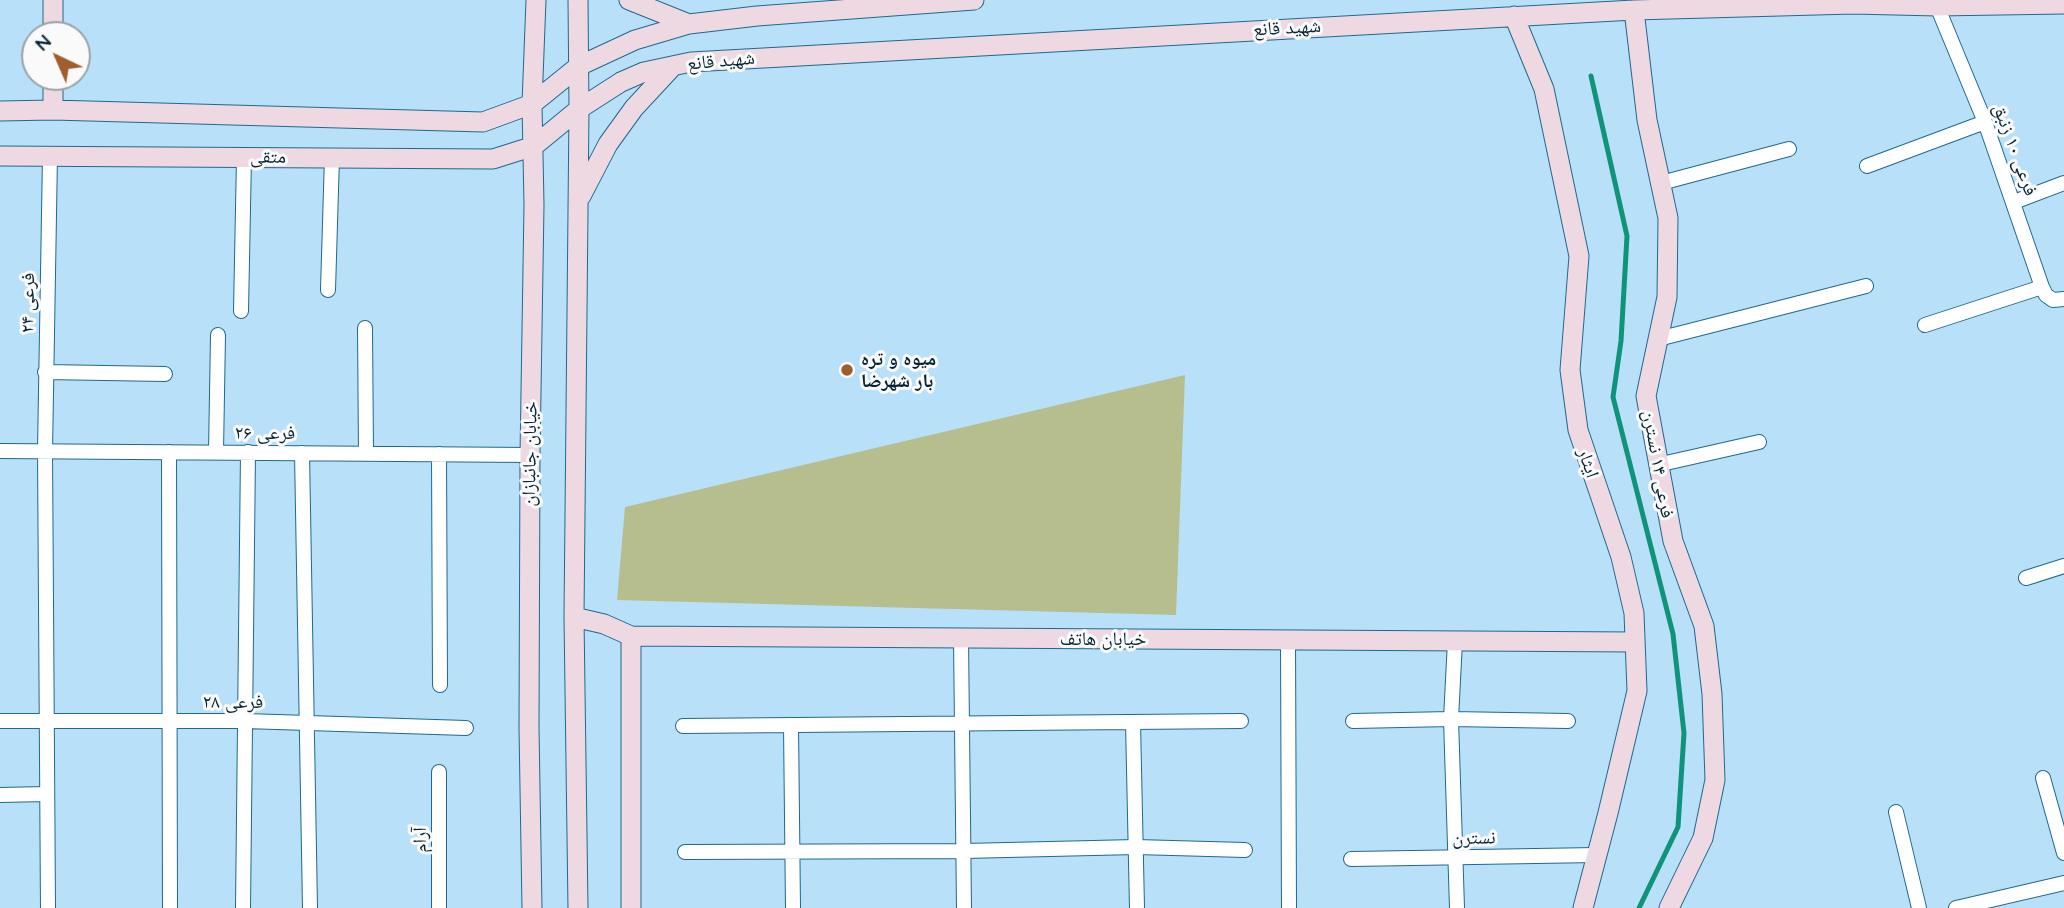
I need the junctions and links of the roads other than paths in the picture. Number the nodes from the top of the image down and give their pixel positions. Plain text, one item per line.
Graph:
1 (53, 0) edge
2 (536, 0) edge
3 (578, 0) edge
4 (629, 0) edge
5 (974, 0) edge
6 (1853, 2) edge
7 (2064, 4) edge
8 (1937, 6) junction
9 (1634, 10) junction
10 (1514, 16) junction
11 (53, 21) edge
12 (690, 24) junction
13 (579, 66) junction
14 (673, 66) junction
15 (53, 91) edge
16 (532, 104) junction
17 (579, 109) junction
18 (53, 110) junction
19 (0, 111) edge
20 (1985, 122) junction
21 (534, 145) junction
22 (1790, 149) dead end
23 (50, 155) junction
24 (0, 156) edge
25 (244, 157) junction
26 (332, 158) junction
27 (1867, 166) dead end
28 (1661, 183) junction
29 (2064, 183) edge
30 (578, 200) junction
31 (2014, 202) junction
32 (1866, 286) dead end
33 (2042, 287) junction
34 (328, 290) dead end
35 (2062, 300) edge
36 (241, 311) dead end
37 (1925, 325) dead end
38 (365, 328) dead end
39 (218, 335) dead end
40 (1658, 339) junction
41 (46, 372) junction
42 (165, 374) dead end
43 (1759, 442) dead end
44 (0, 451) edge
45 (45, 451) junction
46 (169, 452) junction
47 (216, 452) junction
48 (248, 452) junction
49 (302, 453) junction
50 (366, 453) junction
51 (439, 454) junction
52 (530, 455) junction
53 (1657, 465) junction
54 (2064, 566) edge
55 (2026, 578) dead end
56 (574, 617) junction
57 (631, 636) junction
58 (961, 638) junction
59 (1288, 640) junction
60 (1455, 641) junction
61 (1635, 642) junction
62 (440, 685) dead end
63 (1451, 719) junction
64 (47, 720) junction
65 (246, 721) junction
66 (1568, 721) dead end
67 (0, 722) edge
68 (169, 722) junction
69 (1133, 722) junction
70 (1241, 722) dead end
71 (1353, 722) dead end
72 (307, 723) junction
73 (961, 724) junction
74 (791, 725) junction
75 (683, 726) dead end
76 (466, 728) dead end
77 (439, 772) dead end
78 (2043, 778) dead end
79 (46, 794) junction
80 (0, 795) edge
81 (1896, 812) dead end
82 (2062, 837) edge
83 (1136, 847) junction
84 (1245, 850) dead end
85 (964, 851) junction
86 (685, 852) dead end
87 (794, 852) junction
88 (2064, 853) edge
89 (1597, 855) junction
90 (1456, 857) junction
91 (1352, 859) dead end
92 (2064, 883) edge
93 (48, 908) edge
94 (170, 908) edge
95 (243, 908) edge
96 (310, 908) edge
97 (439, 908) edge
98 (532, 908) edge
99 (578, 908) edge
100 (631, 908) edge
101 (793, 908) edge
102 (964, 908) edge
103 (1137, 908) edge
104 (1289, 908) edge
105 (1457, 908) edge
106 (1583, 908) edge
107 (1669, 908) edge
108 (1919, 908) edge
109 (1956, 908) edge

1 - 11 street
2 - 16 street, خیابان جانبازان
3 - 13 street
4 - 12 street
5 - 12 street, شهید قانع
6 - 8 street, شهید قانع
6 - 9 street, شهید قانع
7 - 8 street, شهید قانع
8 - 20 street, فرعی ۱۰ زنبق
9 - 10 street, شهید قانع
9 - 28 street, فرعی ۱۴ نسترن
10 - 14 street, شهید قانع
10 - 61 street, ایثار
12 - 13 street, شهید قانع
13 - 16 street, شهید قانع
13 - 17 street
14 - 17 street, شهید قانع
14 - 30 street
15 - 18 street
16 - 18 street
16 - 21 street, خیابان جانبازان
17 - 21 street, شهید قانع
17 - 30 street
18 - 19 street
20 - 27 street
20 - 31 street, فرعی ۱۰ زنبق
21 - 26 street, متقی
21 - 52 street, خیابان جانبازان
22 - 28 street
23 - 24 street, متقی
23 - 25 street, متقی
23 - 41 street, فرعی ۲۴
25 - 26 street, متقی
25 - 36 street
26 - 34 street
28 - 40 street, فرعی ۱۴ نسترن
29 - 31 street
30 - 56 street
31 - 33 street, فرعی ۱۰ زنبق
32 - 40 street
33 - 35 street
33 - 37 street
38 - 50 street
39 - 47 street
40 - 53 street, فرعی ۱۴ نسترن
41 - 42 street
41 - 45 street, فرعی ۲۴
43 - 53 street
44 - 45 street, فرعی ۲۶
45 - 46 street, فرعی ۲۶
45 - 64 street, فرعی ۲۴
46 - 47 street, فرعی ۲۶
46 - 68 street
47 - 48 street, فرعی ۲۶
48 - 49 street, فرعی ۲۶
48 - 65 street
49 - 50 street, فرعی ۲۶
49 - 72 street
50 - 51 street, فرعی ۲۶
51 - 52 street, فرعی ۲۶
51 - 62 street
52 - 98 street, خیابان جانبازان
53 - 107 street, فرعی ۱۴ نسترن
54 - 55 street
56 - 57 street, خیابان هاتف
56 - 99 street
57 - 58 street, خیابان هاتف
57 - 100 street
58 - 59 street, خیابان هاتف
58 - 73 street
59 - 60 street, خیابان هاتف
59 - 104 street
60 - 61 street, خیابان هاتف
60 - 63 street
61 - 89 street, ایثار
63 - 66 street
63 - 71 street
63 - 90 street
64 - 67 street, فرعی ۲۸
64 - 68 street, فرعی ۲۸
64 - 79 street, فرعی ۲۴
65 - 68 street, فرعی ۲۸
65 - 72 street, فرعی ۲۸
65 - 95 street
68 - 94 street
69 - 70 street
69 - 73 street
69 - 83 street
72 - 76 street, فرعی ۲۸
72 - 96 street
73 - 74 street
73 - 85 street
74 - 75 street
74 - 87 street
77 - 97 street, آرام
78 - 82 street
79 - 80 street
79 - 93 street, فرعی ۲۴
81 - 108 street
82 - 88 street
83 - 84 street
83 - 85 street
83 - 103 street
85 - 87 street
85 - 102 street
86 - 87 street
87 - 101 street
89 - 90 street, نسترن
89 - 106 street, ایثار
90 - 91 street, نسترن
90 - 105 street
92 - 109 street

